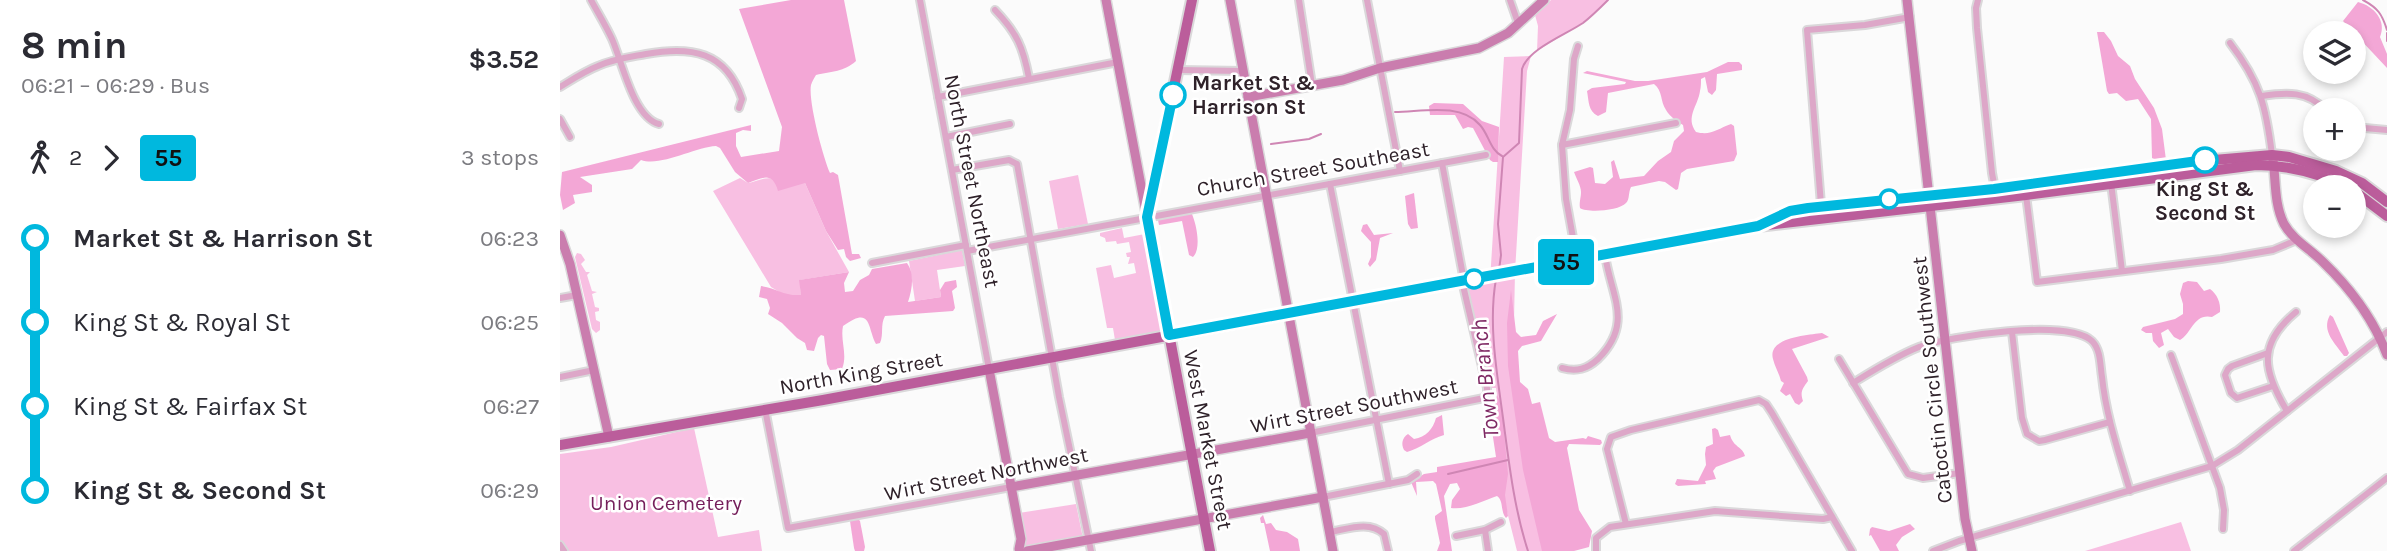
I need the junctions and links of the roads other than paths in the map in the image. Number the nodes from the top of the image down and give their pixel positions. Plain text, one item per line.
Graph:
1 (591, 0) edge
2 (920, 0) edge
3 (1106, 0) edge
4 (1192, 0) edge
5 (1230, 0) edge
6 (1298, 0) edge
7 (1367, 0) edge
8 (1510, 0) edge
9 (1544, 0) edge
10 (1907, 0) edge
11 (1978, 0) edge
12 (995, 10) dead end
13 (1910, 17) junction
14 (1518, 23) junction
15 (2230, 43) dead end
16 (1578, 46) dead end
17 (619, 59) junction
18 (1118, 62) junction
19 (1380, 68) junction
20 (1178, 70) junction
21 (1243, 71) junction
22 (1029, 78) junction
23 (1312, 85) junction
24 (560, 86) edge
25 (2262, 96) junction
26 (938, 97) junction
27 (1248, 97) junction
28 (2308, 98) edge
29 (739, 108) dead end
30 (560, 118) edge
31 (1676, 123) dead end
32 (659, 124) dead end
33 (1010, 124) dead end
34 (2366, 128) edge
35 (2387, 130) edge
36 (570, 137) dead end
37 (946, 137) junction
38 (1562, 145) junction
39 (1486, 155) dead end
40 (2273, 160) junction
41 (1442, 163) junction
42 (952, 170) junction
43 (1400, 171) junction
44 (2319, 175) edge
45 (2110, 178) junction
46 (1330, 184) junction
47 (1148, 189) junction
48 (1995, 189) junction
49 (1266, 195) junction
50 (2026, 195) junction
51 (1930, 200) junction
52 (2366, 200) edge
53 (2387, 202) edge
54 (1822, 212) junction
55 (2387, 216) edge
56 (1147, 217) junction
57 (560, 235) edge
58 (1031, 238) junction
59 (2297, 240) junction
60 (967, 248) junction
61 (1605, 255) junction
62 (1577, 260) junction
63 (872, 263) dead end
64 (2122, 271) junction
65 (1463, 281) junction
66 (577, 295) junction
67 (560, 298) edge
68 (1353, 302) junction
69 (2296, 312) dead end
70 (1288, 314) junction
71 (2012, 332) junction
72 (1169, 335) junction
73 (2383, 335) edge
74 (1945, 340) junction
75 (2268, 353) junction
76 (2171, 355) dead end
77 (2387, 355) edge
78 (1052, 357) junction
79 (1839, 359) dead end
80 (1562, 368) dead end
81 (989, 369) junction
82 (594, 370) junction
83 (560, 377) edge
84 (1853, 383) junction
85 (2273, 386) junction
86 (765, 409) junction
87 (2287, 411) junction
88 (1376, 420) junction
89 (2110, 422) junction
90 (1310, 433) junction
91 (609, 437) junction
92 (560, 445) edge
93 (1191, 453) junction
94 (2212, 466) junction
95 (1960, 473) junction
96 (1417, 474) dead end
97 (1076, 475) junction
98 (2387, 478) edge
99 (1389, 484) junction
100 (1011, 487) junction
101 (2130, 491) junction
102 (1323, 497) junction
103 (1832, 517) junction
104 (1204, 519) junction
105 (1501, 523) dead end
106 (1626, 524) junction
107 (2223, 529) dead end
108 (1485, 530) junction
109 (1329, 532) junction
110 (1456, 536) dead end
111 (1969, 539) junction
112 (1089, 540) junction
113 (560, 545) edge
114 (1022, 550) edge
115 (564, 551) edge
116 (1091, 551) edge
117 (1210, 551) edge
118 (1333, 551) edge
119 (1388, 551) edge
120 (1488, 551) edge
121 (1596, 551) edge
122 (1852, 551) edge
123 (1933, 551) edge
124 (1972, 551) edge
125 (2294, 551) edge

1 - 17 street
2 - 26 street, North Street Northeast
3 - 18 street
4 - 20 main road
5 - 21 street
6 - 23 street
7 - 19 street
8 - 14 street
9 - 14 street
10 - 13 street, Catoctin Circle Southwest
11 - 48 street
12 - 22 street
13 - 51 street, Catoctin Circle Southwest
13 - 54 street
14 - 19 street
15 - 25 street
16 - 38 street
17 - 24 street
17 - 29 street
17 - 32 street
18 - 22 street
18 - 47 street
19 - 23 street
19 - 43 street
20 - 21 street
20 - 47 main road
21 - 27 street
22 - 26 street
23 - 27 street
25 - 28 street
25 - 40 street
26 - 37 street, North Street Northeast
27 - 49 street
30 - 36 street
31 - 38 street
33 - 37 street
34 - 35 street
37 - 42 street, North Street Northeast
38 - 62 street
39 - 41 street, Church Street Southeast
40 - 44 main road
40 - 45 main road
40 - 53 main road
40 - 59 street
41 - 43 street, Church Street Southeast
41 - 65 street
42 - 58 street
42 - 60 street, North Street Northeast
43 - 46 street, Church Street Southeast
45 - 48 main road
45 - 50 main road
45 - 64 street
46 - 49 street, Church Street Southeast
46 - 68 street
47 - 56 main road
48 - 51 main road
49 - 56 street, Church Street Southeast
49 - 70 street
50 - 51 main road
50 - 64 street
51 - 54 main road, North King Street
51 - 74 street, Catoctin Circle Southwest
52 - 55 main road
54 - 61 main road, North King Street
56 - 58 street, Church Street Southeast
56 - 72 main road, West Market Street
57 - 66 street
58 - 60 street, Church Street Southeast
58 - 78 street
59 - 64 street
59 - 73 street
60 - 63 street, Church Street Southeast
60 - 81 street, North Street Northeast
61 - 62 main road, North King Street
61 - 80 street
62 - 65 main road, North King Street
65 - 68 main road, North King Street
65 - 88 street, Wirt Street Southwest
66 - 67 street
66 - 82 street
68 - 70 main road, North King Street
68 - 88 street
69 - 75 street
70 - 72 main road, North King Street
70 - 90 street
71 - 74 street
71 - 89 street
71 - 89 street
72 - 78 main road, North King Street
72 - 93 main road, West Market Street
73 - 77 street
73 - 87 street
74 - 84 street
74 - 95 street, Catoctin Circle Southwest
75 - 85 street
75 - 85 street
76 - 94 street
78 - 81 main road, North King Street
78 - 97 street
79 - 84 street
81 - 86 main road, North King Street
81 - 100 street
82 - 83 street
82 - 91 street
84 - 95 street
85 - 87 street
86 - 91 main road, North King Street
86 - 100 street, Wirt Street Northwest
87 - 94 street
88 - 90 street, Wirt Street Southwest
88 - 99 street
89 - 101 street
90 - 93 street, Wirt Street Southwest
90 - 102 street
91 - 92 main road, North King Street
93 - 97 street, Wirt Street Northwest
93 - 104 main road, West Market Street
94 - 101 street
94 - 107 street
95 - 111 street, Catoctin Circle Southwest
96 - 99 street
97 - 100 street, Wirt Street Northwest
97 - 112 street
98 - 125 street
99 - 102 street
100 - 114 street
101 - 111 street
102 - 104 street
102 - 109 street
103 - 106 street
103 - 106 street
103 - 122 street
104 - 112 street
104 - 117 main road, West Market Street
105 - 108 street
106 - 121 street
108 - 110 street
108 - 120 street
109 - 118 street
109 - 119 street
111 - 123 street
111 - 124 street, Catoctin Circle Southwest
112 - 114 street
112 - 116 street
113 - 115 street

